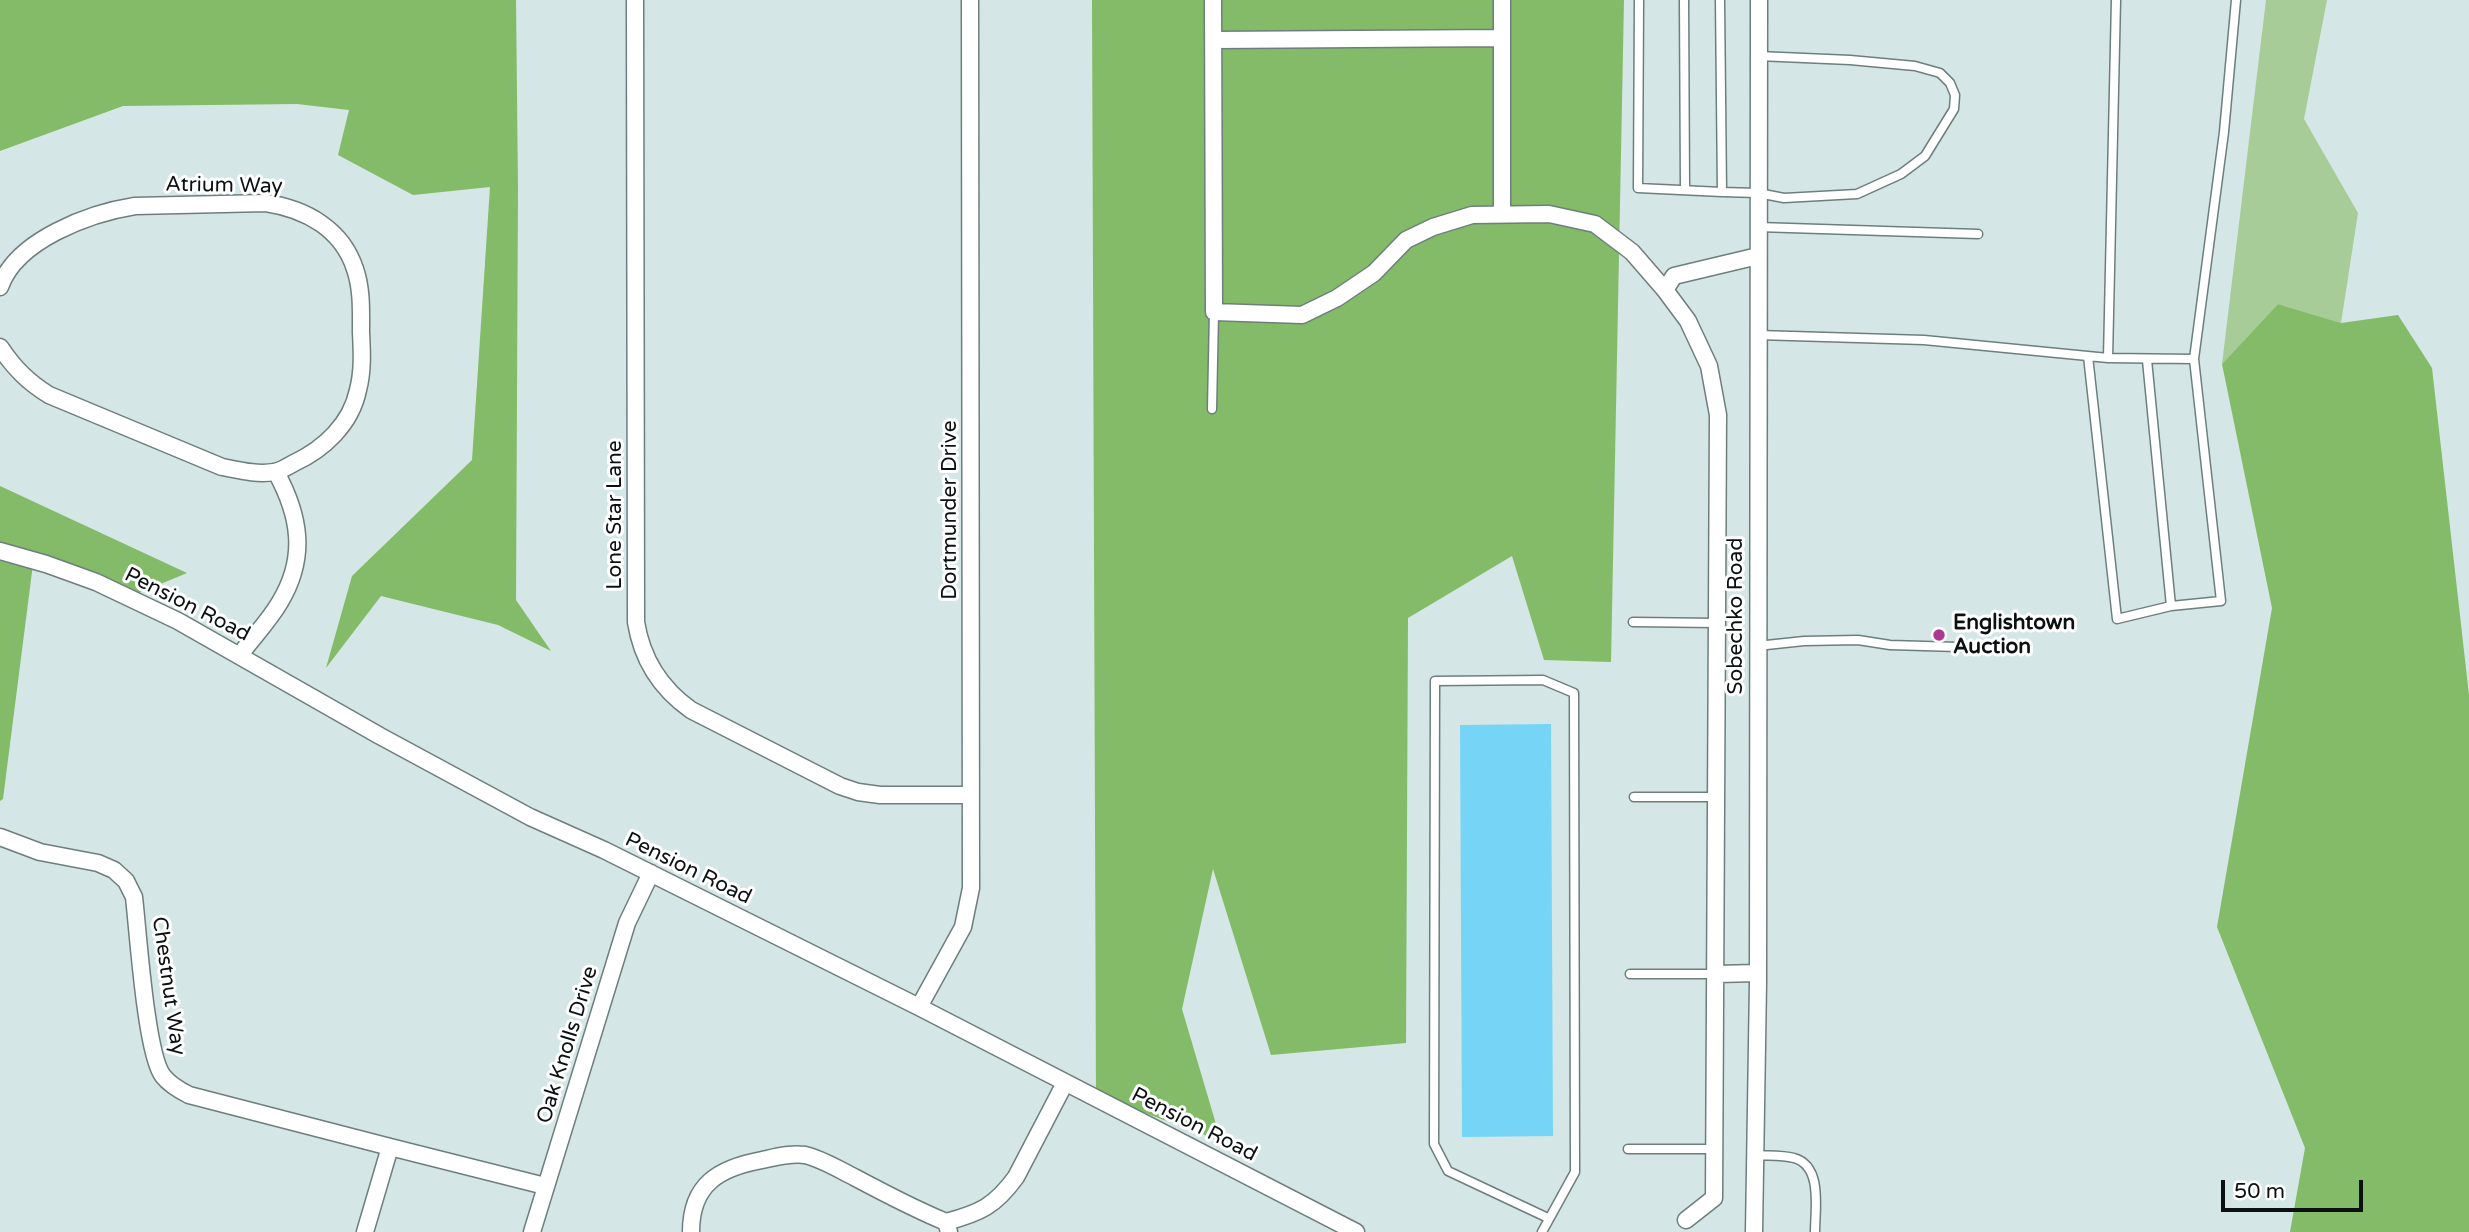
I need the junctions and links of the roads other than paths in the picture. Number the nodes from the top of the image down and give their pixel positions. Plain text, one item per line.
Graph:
1 (635, 0) edge
2 (970, 0) edge
3 (1213, 0) edge
4 (1502, 0) edge
5 (1639, 0) edge
6 (1684, 0) edge
7 (1720, 0) edge
8 (1759, 0) edge
9 (2116, 0) edge
10 (2236, 0) edge
11 (1502, 38) junction
12 (1214, 40) junction
13 (1758, 56) junction
14 (1685, 189) junction
15 (1721, 192) junction
16 (1758, 192) junction
17 (1502, 214) junction
18 (1758, 226) junction
19 (1978, 234) dead end
20 (1758, 256) junction
21 (0, 287) edge
22 (1665, 290) junction
23 (1214, 312) junction
24 (1758, 335) junction
25 (0, 347) edge
26 (2088, 356) junction
27 (2108, 358) junction
28 (2194, 359) junction
29 (2147, 360) junction
30 (1212, 409) dead end
31 (276, 472) junction
32 (0, 551) edge
33 (2171, 606) junction
34 (1633, 622) dead end
35 (1717, 623) junction
36 (1757, 646) junction
37 (2025, 649) dead end
38 (240, 654) junction
39 (971, 795) junction
40 (1634, 797) dead end
41 (1717, 797) junction
42 (0, 837) edge
43 (651, 873) junction
44 (1758, 973) junction
45 (1630, 974) dead end
46 (1717, 974) junction
47 (919, 1006) junction
48 (1065, 1083) junction
49 (390, 1147) junction
50 (1628, 1149) dead end
51 (1715, 1149) junction
52 (1755, 1155) junction
53 (545, 1186) junction
54 (1548, 1218) junction
55 (1686, 1220) dead end
56 (1329, 1226) edge
57 (948, 1227) edge
58 (365, 1232) edge
59 (532, 1232) edge
60 (691, 1232) edge
61 (1356, 1232) edge
62 (1542, 1232) edge
63 (1754, 1232) edge
64 (1815, 1232) edge

1 - 39 street, Lone Star Lane
2 - 39 street, Dortmunder Drive
3 - 12 street
4 - 11 street
5 - 14 lane
6 - 14 lane
7 - 15 lane
8 - 13 street, Sobechko Road
9 - 27 lane
10 - 28 lane
11 - 12 street
11 - 17 street
12 - 23 street
13 - 16 street, Sobechko Road
13 - 16 lane
14 - 15 lane
15 - 16 lane
16 - 18 street, Sobechko Road
17 - 22 street
17 - 23 street
18 - 19 lane
18 - 20 street, Sobechko Road
20 - 22 street
20 - 24 street, Sobechko Road
21 - 31 street, Atrium Way
22 - 35 street
23 - 30 lane
24 - 26 lane
24 - 36 street, Sobechko Road
25 - 31 street, Atrium Way
26 - 27 lane
26 - 33 lane
27 - 29 lane
28 - 29 lane
28 - 33 lane
29 - 33 lane
31 - 38 street
32 - 38 street, Pension Road
34 - 35 lane
35 - 41 street
36 - 37 lane
36 - 44 street, Sobechko Road
38 - 43 street, Pension Road
39 - 47 street, Dortmunder Drive
40 - 41 lane
41 - 46 street
42 - 49 street, Chestnut Way
43 - 47 street, Pension Road
43 - 53 street, Oak Knolls Drive
44 - 46 street
44 - 52 street, Sobechko Road
45 - 46 lane
46 - 51 street
47 - 48 street, Pension Road
48 - 56 street, Pension Road
48 - 57 street
49 - 53 street, Chestnut Way
49 - 58 street
50 - 51 lane
51 - 55 street
52 - 63 street, Sobechko Road
52 - 64 lane
53 - 59 street, Oak Knolls Drive
54 - 54 lane
54 - 62 lane
56 - 61 street, Pension Road
57 - 60 street

